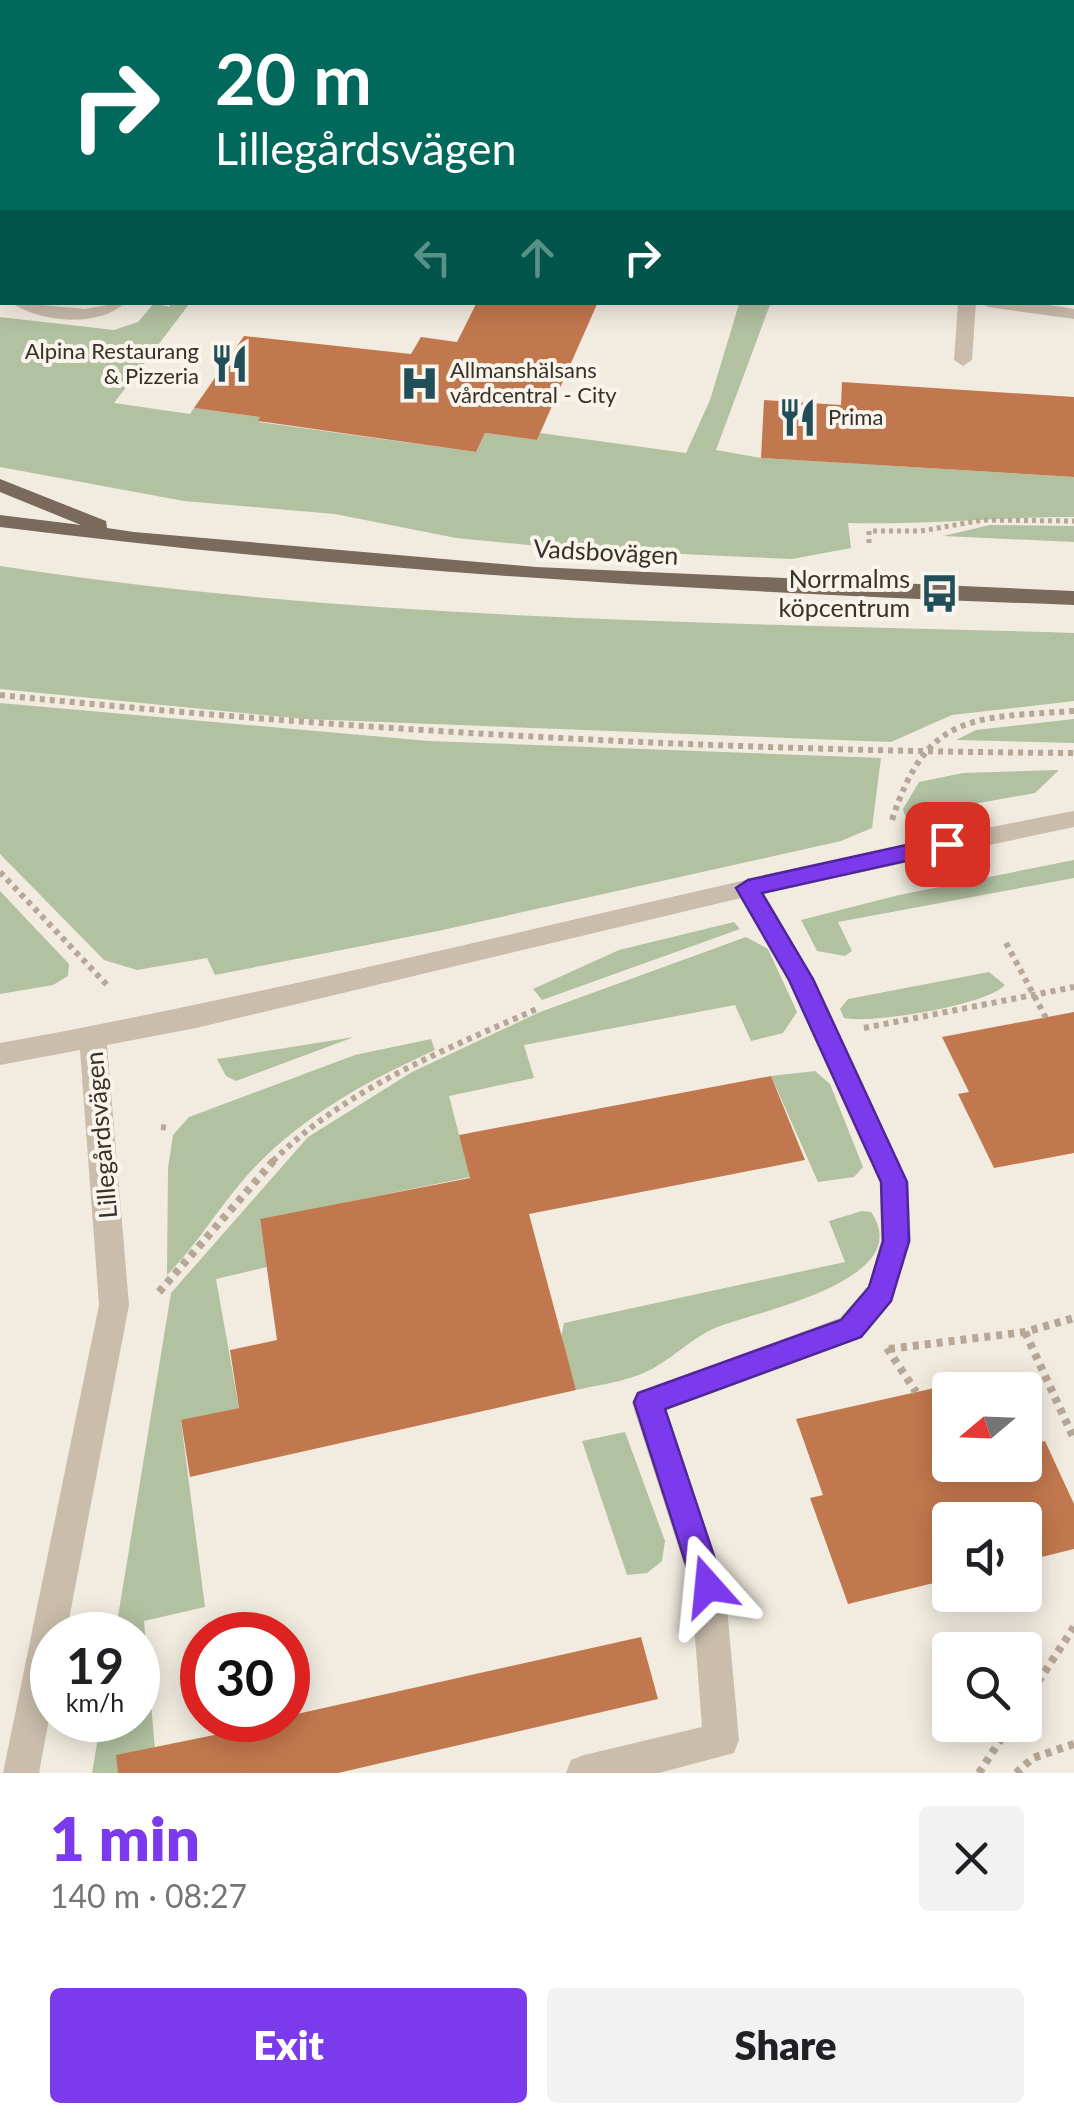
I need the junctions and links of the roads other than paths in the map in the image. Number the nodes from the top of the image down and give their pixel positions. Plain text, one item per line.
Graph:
1 (34, 305) edge
2 (112, 305) edge
3 (968, 305) edge
4 (1022, 305) edge
5 (1074, 314) edge
6 (963, 360) dead end
7 (0, 485) edge
8 (0, 522) edge
9 (136, 540) junction
10 (1074, 598) edge
11 (1074, 819) edge
12 (748, 888) junction
13 (93, 1038) junction
14 (0, 1054) edge
15 (21, 1773) edge
16 (584, 1773) edge

1 - 2 street
3 - 6 street
4 - 5 street
7 - 9 main road, Vadsbovägen
8 - 9 main road, Vadsbovägen
9 - 10 main road, Vadsbovägen
11 - 12 street, Lillegårdsvägen
12 - 13 street, Lillegårdsvägen
12 - 16 street
13 - 14 street
13 - 15 street, Lillegårdsvägen

